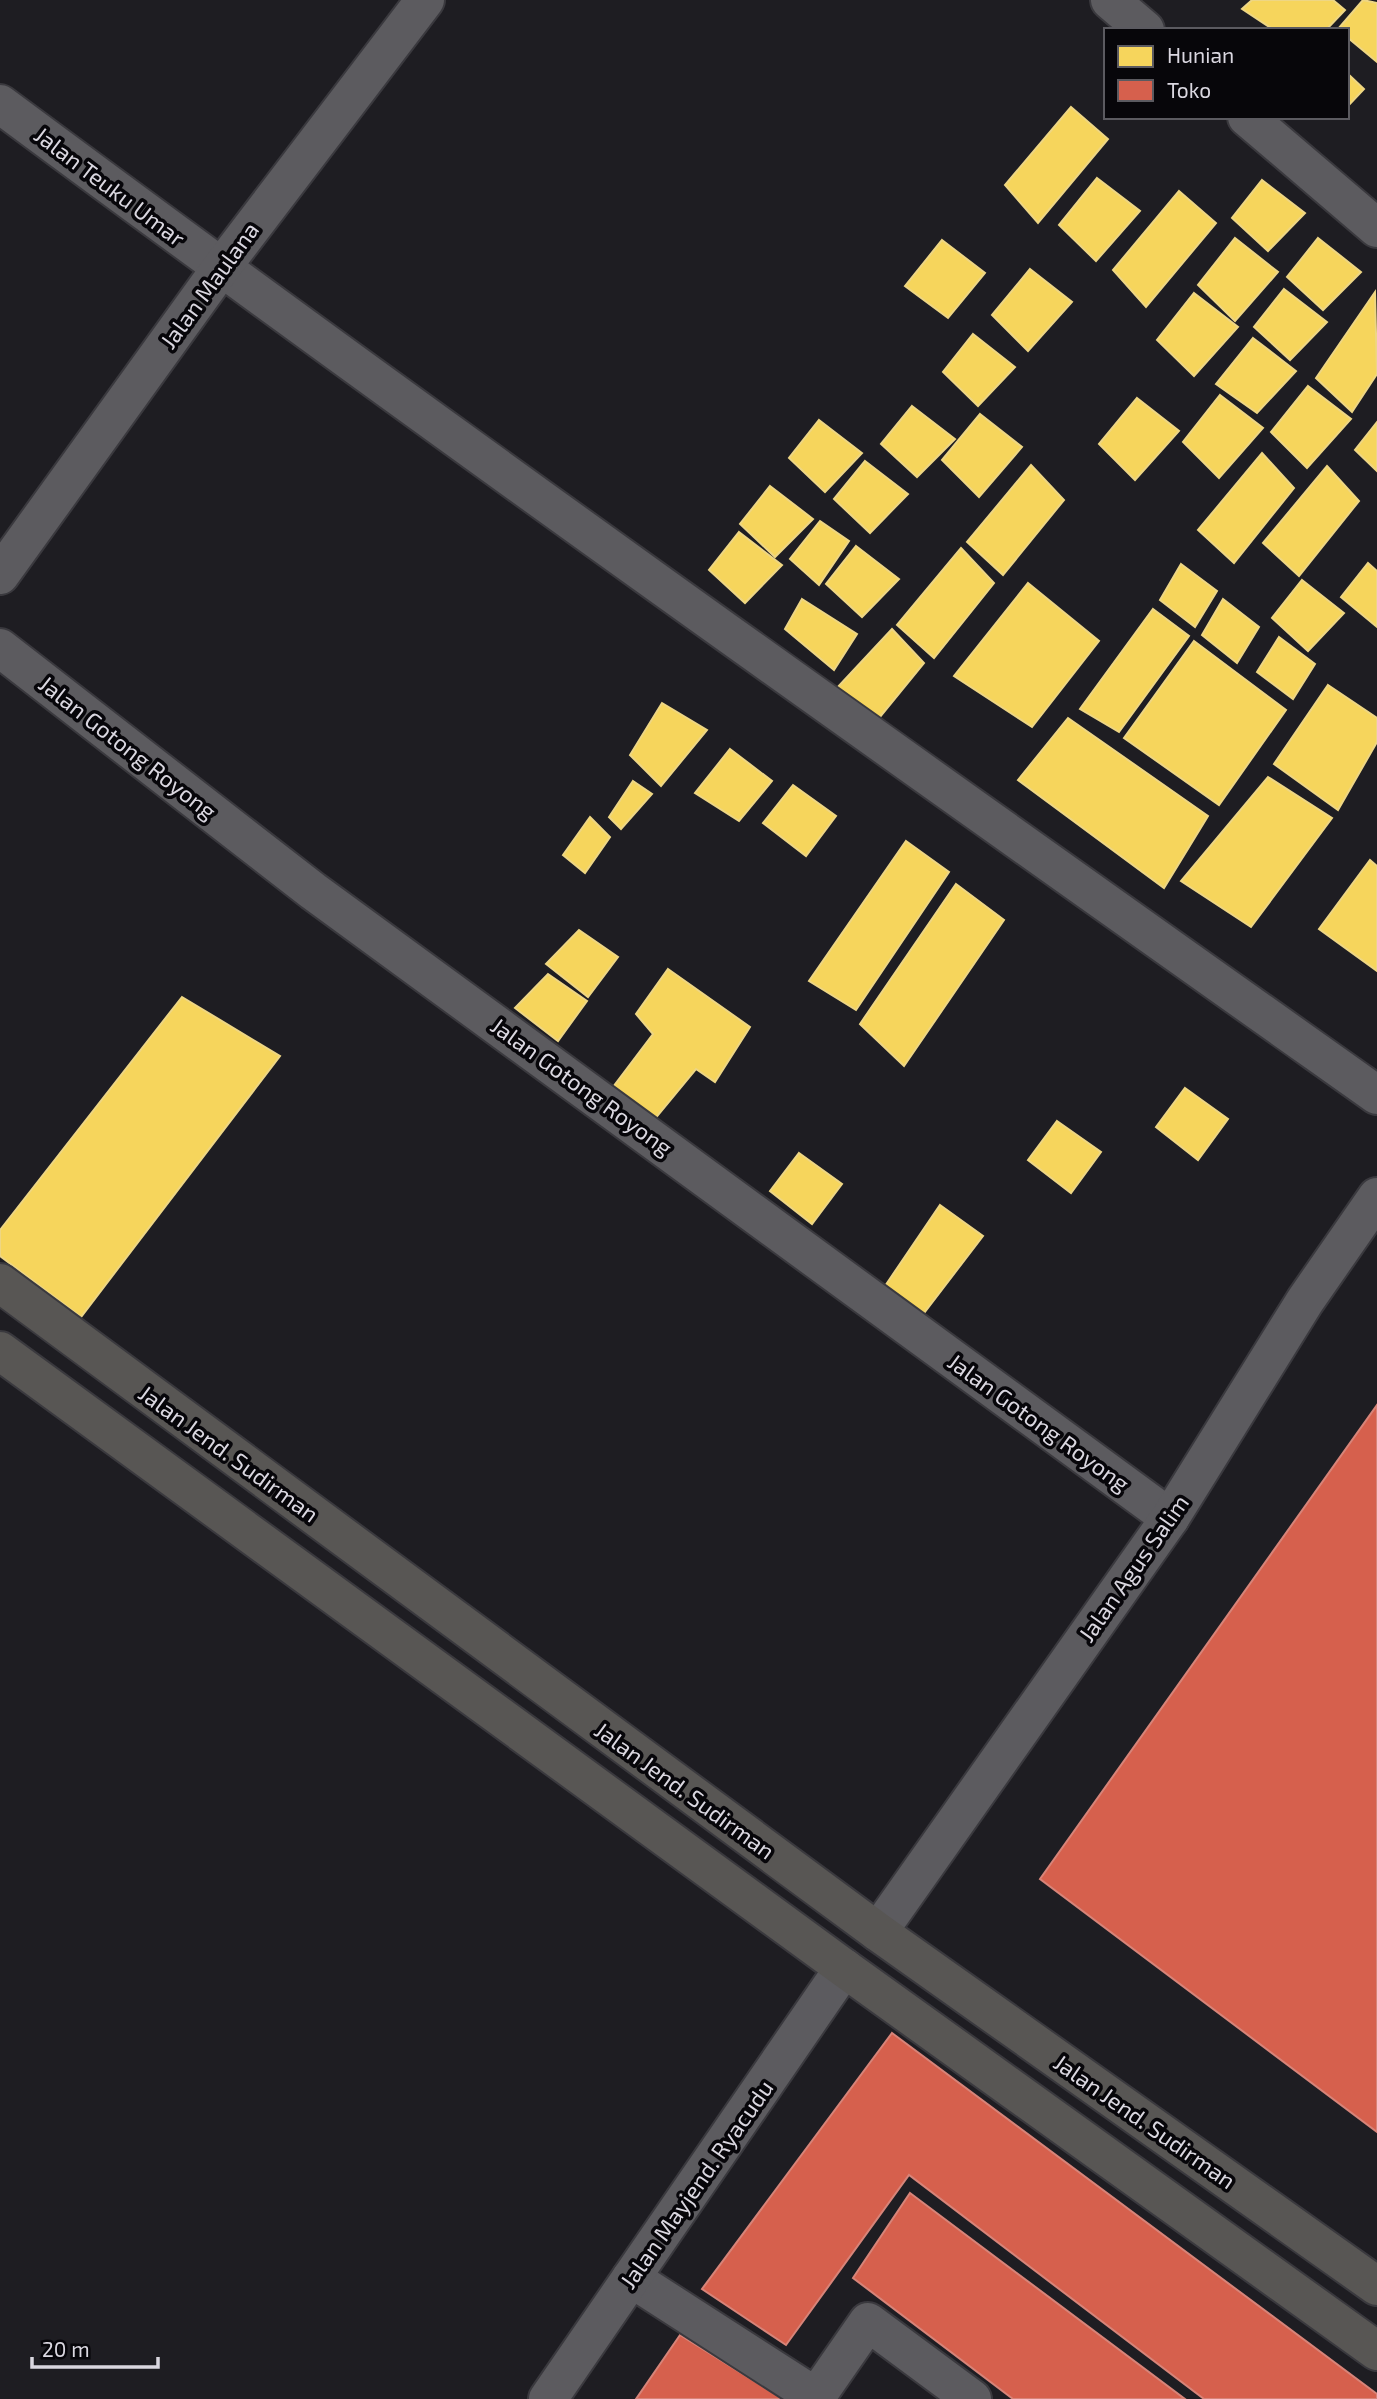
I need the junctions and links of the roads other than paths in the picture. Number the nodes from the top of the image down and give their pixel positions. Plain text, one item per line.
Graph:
1 (425, 0) edge
2 (1110, 0) edge
3 (1142, 28) edge
4 (0, 104) edge
5 (1249, 119) edge
6 (1377, 228) edge
7 (221, 268) junction
8 (0, 575) edge
9 (0, 648) edge
10 (1377, 1095) edge
11 (1377, 1198) edge
12 (0, 1283) edge
13 (0, 1351) edge
14 (185, 1421) junction
15 (155, 1464) junction
16 (1170, 1518) junction
17 (878, 1932) junction
18 (844, 1968) junction
19 (631, 2278) junction
20 (1377, 2286) edge
21 (1377, 2351) edge
22 (817, 2398) edge
23 (548, 2399) edge
24 (972, 2399) edge

1 - 7 street, Jalan Maulana
2 - 3 street
4 - 7 street, Jalan Teuku Umar
5 - 6 street
7 - 8 street, Jalan Maulana
7 - 10 street, Jalan Teuku Umar
9 - 16 street, Jalan Gotong Royong
11 - 16 street, Jalan Agus Salim
12 - 14 highway, Jalan Jend. Sudirman
13 - 15 highway
14 - 15 highway
14 - 17 highway, Jalan Jend. Sudirman
15 - 18 highway
16 - 17 street, Jalan Agus Salim
17 - 20 highway, Jalan Jend. Sudirman
18 - 19 street, Jalan Mayjend. Ryacudu
18 - 21 highway
19 - 22 street
19 - 23 street, Jalan Mayjend. Ryacudu
22 - 24 street

